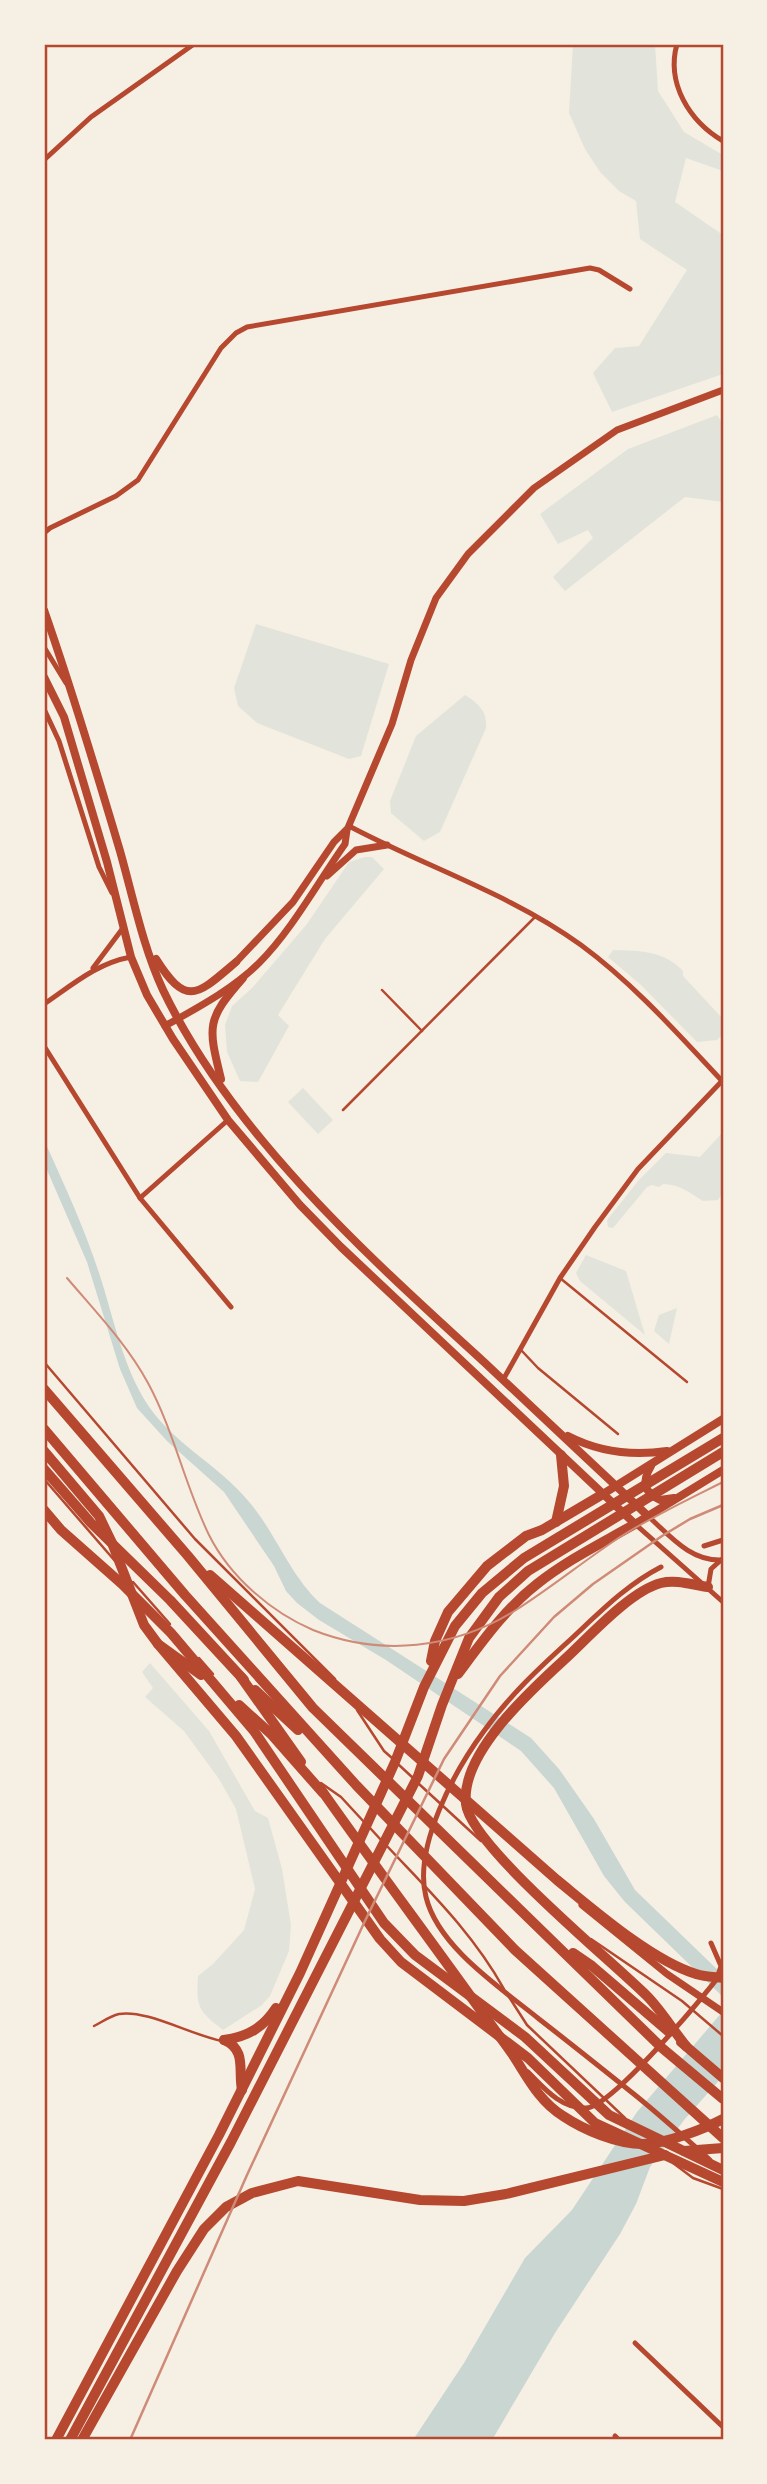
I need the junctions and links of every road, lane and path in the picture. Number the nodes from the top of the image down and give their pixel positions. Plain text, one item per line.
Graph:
1 (194, 44) edge
2 (677, 44) edge
3 (723, 141) edge
4 (44, 160) edge
5 (630, 289) dead end
6 (723, 390) edge
7 (46, 530) edge
8 (44, 610) edge
9 (44, 647) edge
10 (44, 677) edge
11 (75, 698) junction
12 (44, 709) edge
13 (348, 828) junction
14 (387, 845) junction
15 (312, 892) junction
16 (117, 902) junction
17 (535, 917) junction
18 (124, 928) junction
19 (147, 944) junction
20 (131, 957) junction
21 (236, 962) joint
22 (91, 971) junction
23 (243, 978) junction
24 (382, 990) dead end
25 (44, 1004) edge
26 (178, 1019) junction
27 (165, 1026) junction
28 (422, 1031) junction
29 (44, 1046) edge
30 (723, 1081) edge
31 (222, 1087) junction
32 (343, 1110) dead end
33 (228, 1120) junction
34 (140, 1198) junction
35 (560, 1278) junction
36 (231, 1307) dead end
37 (521, 1350) junction
38 (44, 1362) edge
39 (503, 1380) junction
40 (687, 1382) dead end
41 (44, 1389) edge
42 (723, 1419) edge
43 (44, 1429) edge
44 (559, 1432) junction
45 (618, 1434) dead end
46 (723, 1438) edge
47 (671, 1450) junction
48 (44, 1451) edge
49 (723, 1452) edge
50 (561, 1455) junction
51 (653, 1462) junction
52 (44, 1469) edge
53 (723, 1470) edge
54 (44, 1479) edge
55 (616, 1486) junction
56 (603, 1494) junction
57 (677, 1497) junction
58 (44, 1510) edge
59 (648, 1516) junction
60 (556, 1522) junction
61 (635, 1524) junction
62 (723, 1540) edge
63 (704, 1546) dead end
64 (583, 1554) junction
65 (188, 1556) junction
66 (722, 1560) edge
67 (661, 1567) dead end
68 (708, 1587) junction
69 (723, 1602) edge
70 (603, 1616) junction
71 (159, 1644) junction
72 (213, 1674) dead end
73 (240, 1676) junction
74 (452, 1682) junction
75 (424, 1687) junction
76 (342, 1771) junction
77 (322, 1788) junction
78 (557, 1880) junction
79 (552, 1939) junction
80 (711, 1943) dead end
81 (723, 1971) edge
82 (300, 1973) junction
83 (720, 1979) edge
84 (723, 2012) edge
85 (94, 2026) dead end
86 (723, 2036) edge
87 (224, 2040) junction
88 (686, 2046) junction
89 (513, 2056) junction
90 (723, 2078) edge
91 (242, 2090) junction
92 (723, 2099) edge
93 (723, 2119) edge
94 (723, 2138) edge
95 (723, 2148) edge
96 (723, 2171) edge
97 (723, 2182) edge
98 (723, 2189) edge
99 (635, 2343) dead end
100 (723, 2427) edge
101 (56, 2440) edge
102 (70, 2440) edge
103 (82, 2440) edge

1 - 4 street
2 - 3 street
5 - 7 street
6 - 13 street
8 - 11 main road
9 - 11 street
10 - 16 main road
11 - 19 main road
12 - 16 street
13 - 14 street
13 - 15 street
13 - 21 street
14 - 15 street
14 - 17 street
15 - 23 street
16 - 18 main road
17 - 28 lane
17 - 30 street
18 - 20 main road
18 - 22 street
19 - 21 main road
19 - 26 main road
20 - 22 street
20 - 27 main road
22 - 25 street
23 - 26 street
23 - 31 main road
24 - 28 lane
26 - 27 street
26 - 31 main road
27 - 33 main road
28 - 32 lane
29 - 34 street
30 - 35 street
31 - 39 main road
33 - 34 street
33 - 50 main road
34 - 36 street
35 - 37 street
35 - 40 lane
37 - 39 street
37 - 45 lane
38 - 86 lane
39 - 44 main road
41 - 65 highway
42 - 47 main road
43 - 76 highway
44 - 47 main road
44 - 55 main road
46 - 75 highway
47 - 51 main road
48 - 71 highway
49 - 74 highway
50 - 56 main road
50 - 60 highway
51 - 55 main road
51 - 57 main road
52 - 73 highway
53 - 57 main road
54 - 72 lane
55 - 56 main road
55 - 59 main road
56 - 60 highway
56 - 61 main road
57 - 59 main road
58 - 96 highway
59 - 61 main road
59 - 66 street
60 - 64 highway
60 - 75 highway
61 - 64 highway
61 - 68 street
62 - 63 street
64 - 74 highway
65 - 78 highway
65 - 79 highway
66 - 68 street
67 - 70 street
68 - 69 street
68 - 70 highway
70 - 88 highway
70 - 96 street
71 - 77 highway
71 - 97 highway
73 - 76 highway
73 - 77 highway
74 - 102 highway
75 - 82 highway
76 - 94 highway
77 - 89 highway
77 - 98 lane
78 - 83 highway
78 - 84 street
79 - 88 highway
79 - 92 highway
80 - 83 street
81 - 83 street
82 - 87 highway
82 - 91 highway
83 - 89 street
85 - 87 lane
87 - 91 highway
88 - 90 highway
89 - 93 highway
91 - 101 highway
95 - 103 highway
99 - 100 street

